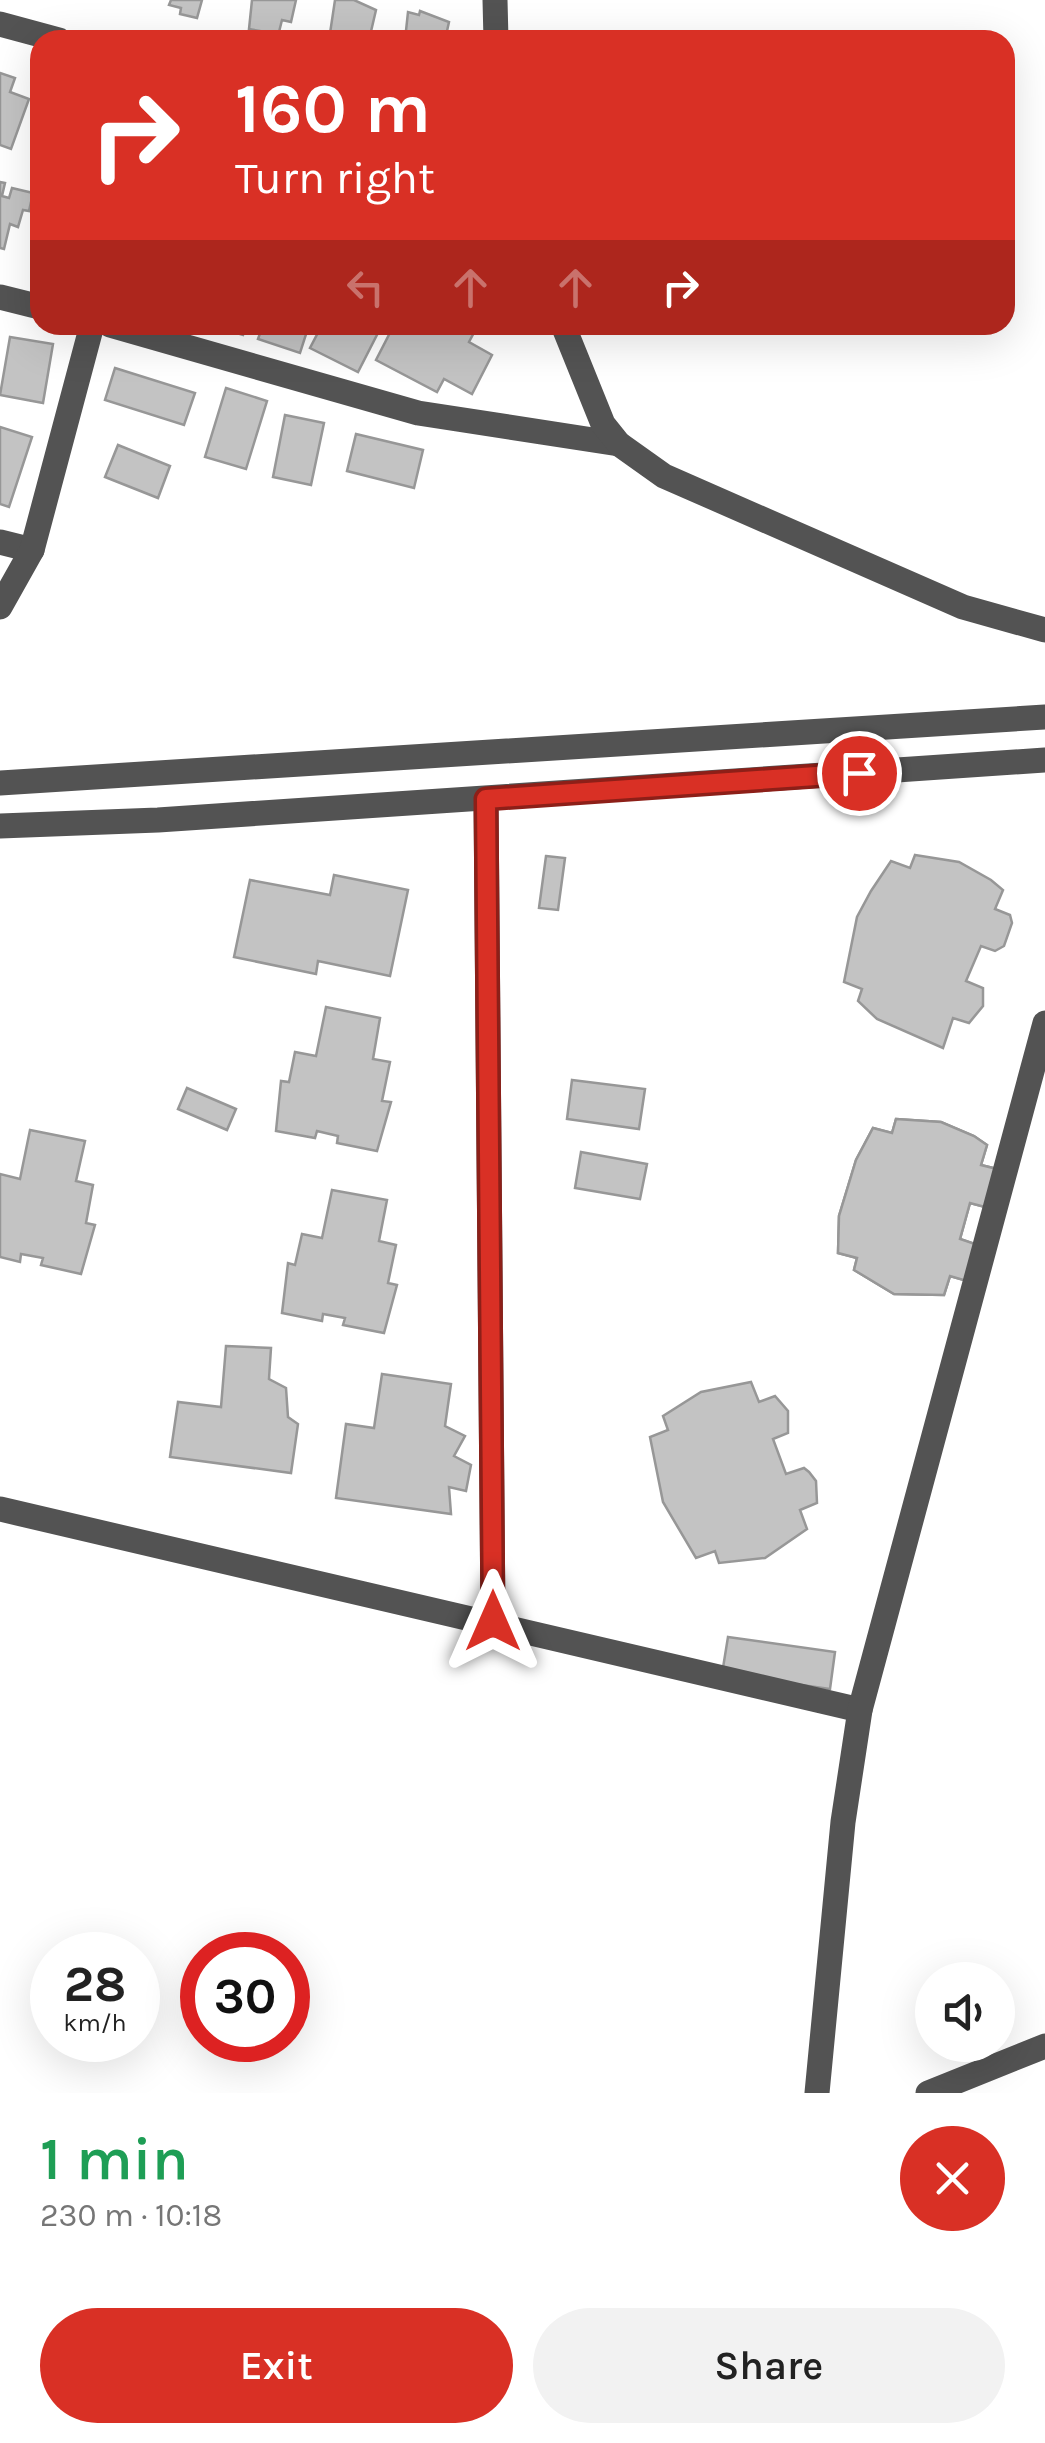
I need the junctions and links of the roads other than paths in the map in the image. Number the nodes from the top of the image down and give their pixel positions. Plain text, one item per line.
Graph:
1 (494, 0) edge
2 (0, 24) edge
3 (496, 30) edge
4 (30, 32) edge
5 (0, 297) edge
6 (30, 304) edge
7 (89, 335) edge
8 (145, 335) edge
9 (567, 335) edge
10 (619, 444) junction
11 (0, 542) edge
12 (32, 550) junction
13 (0, 607) edge
14 (1045, 630) edge
15 (1045, 717) edge
16 (1045, 760) edge
17 (0, 783) edge
18 (486, 799) junction
19 (0, 826) edge
20 (1045, 1023) edge
21 (0, 1509) edge
22 (493, 1621) junction
23 (860, 1710) junction
24 (1045, 2046) edge
25 (817, 2093) edge
26 (928, 2093) edge

1 - 3 street
2 - 4 street
5 - 6 street
7 - 12 street
8 - 10 street
9 - 10 street
10 - 14 street
11 - 12 street
12 - 13 street
15 - 17 street
16 - 18 street
18 - 19 street
18 - 22 street
20 - 23 street
21 - 22 street
22 - 23 street
23 - 25 street
24 - 26 street

